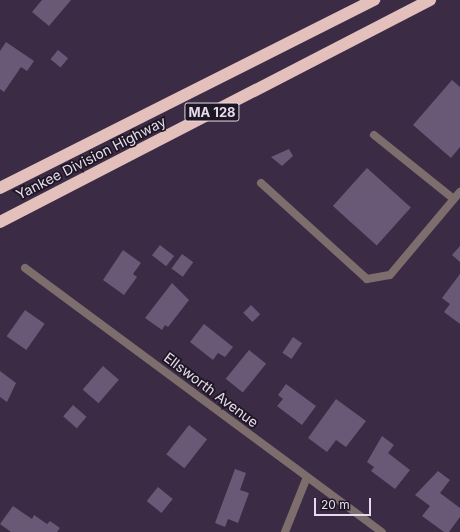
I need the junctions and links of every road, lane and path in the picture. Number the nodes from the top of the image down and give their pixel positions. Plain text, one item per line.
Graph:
1 (374, 0) edge
2 (427, 1) edge
3 (374, 135) dead end
4 (261, 183) dead end
5 (0, 188) edge
6 (460, 192) edge
7 (454, 199) junction
8 (0, 222) edge
9 (25, 268) dead end
10 (307, 477) junction
11 (285, 532) edge
12 (382, 532) edge

1 - 5 highway, Yankee Division Highway / MA 128
2 - 8 highway, Yankee Division Highway / MA 128
3 - 7 street
4 - 7 street
6 - 7 street
9 - 10 street, Ellsworth Avenue
10 - 11 street
10 - 12 street, Ellsworth Avenue

